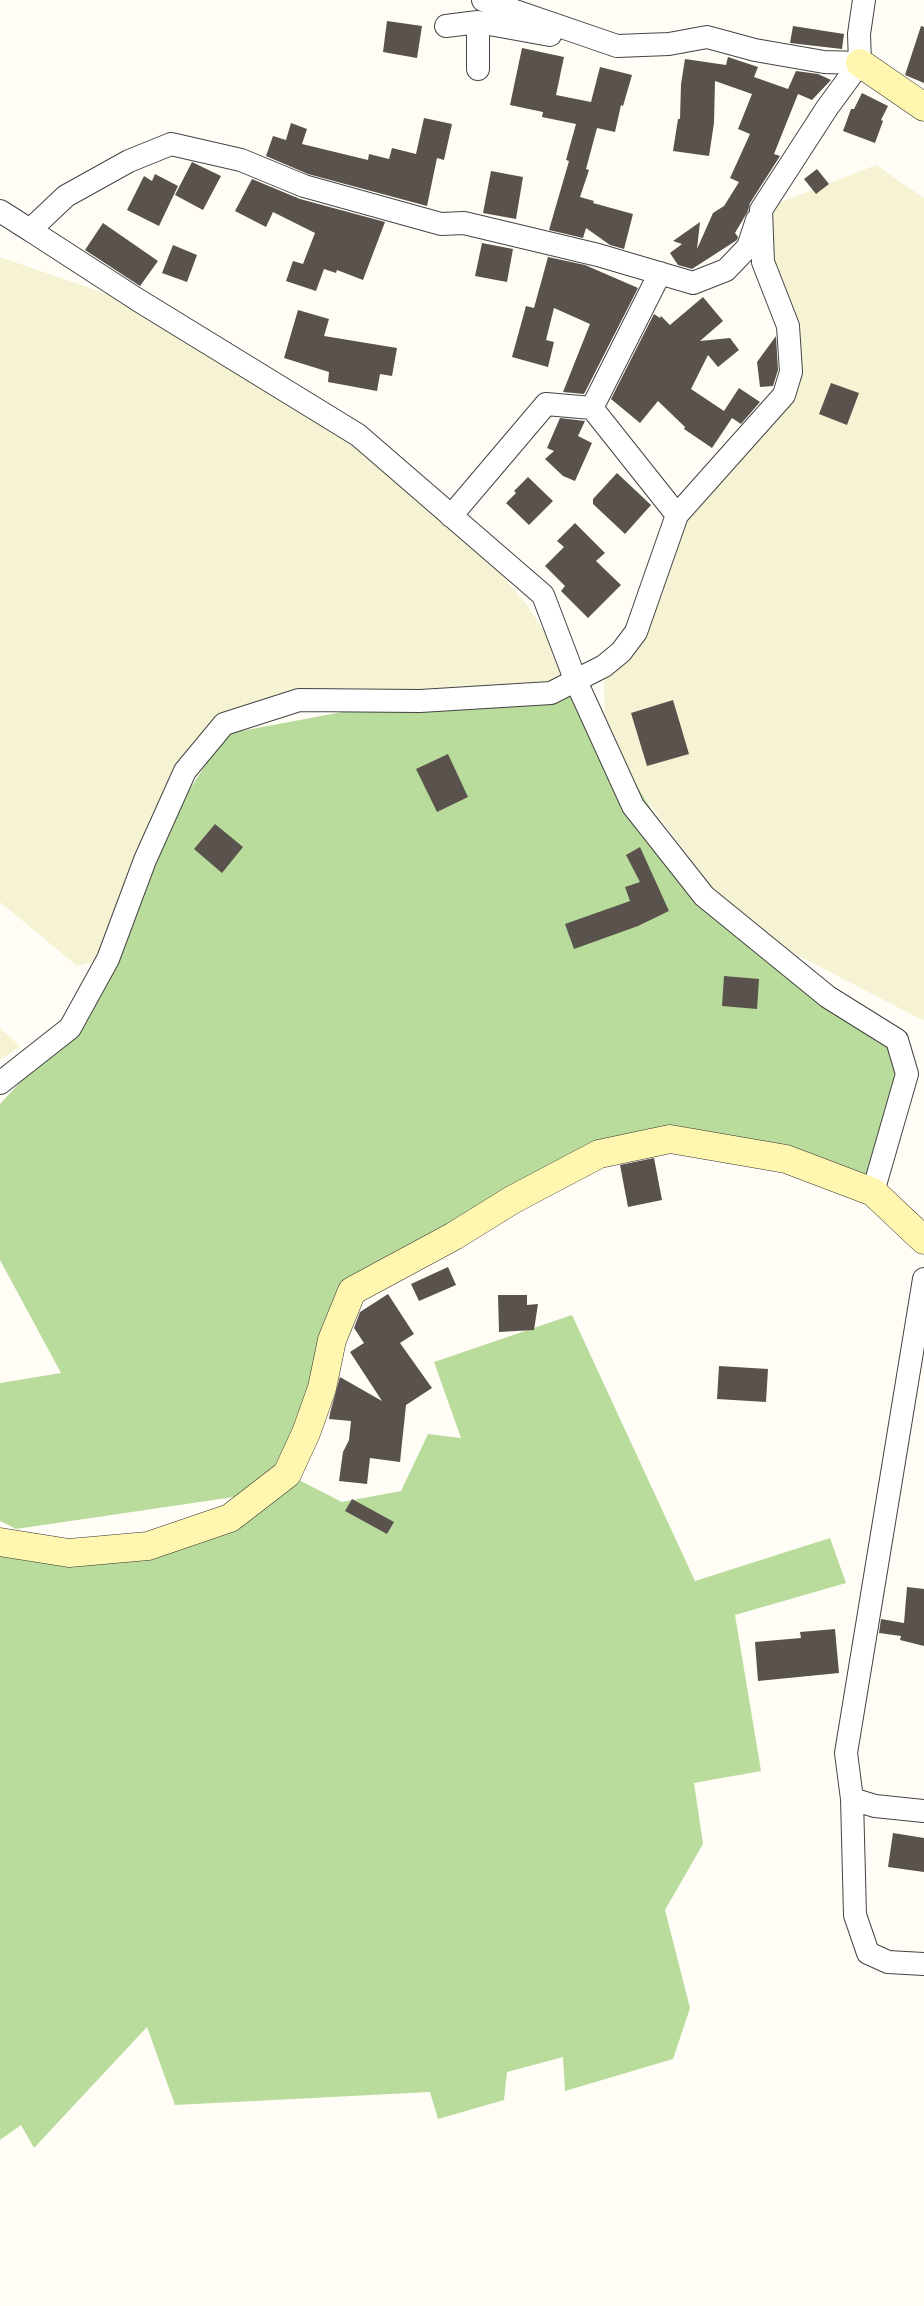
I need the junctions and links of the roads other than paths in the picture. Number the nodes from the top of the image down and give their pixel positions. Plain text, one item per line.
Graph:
1 (483, 0) edge
2 (864, 0) edge
3 (478, 22) junction
4 (446, 26) dead end
5 (617, 46) junction
6 (860, 62) junction
7 (478, 69) dead end
8 (924, 107) edge
9 (761, 210) junction
10 (0, 211) edge
11 (30, 230) junction
12 (660, 273) junction
13 (592, 408) junction
14 (677, 514) junction
15 (451, 516) junction
16 (574, 679) junction
17 (0, 1082) edge
18 (873, 1192) junction
19 (924, 1240) edge
20 (924, 1279) edge
21 (0, 1542) edge
22 (852, 1799) junction
23 (924, 1811) edge
24 (924, 1964) edge

1 - 5 street
2 - 6 street
3 - 4 street
3 - 5 street
3 - 7 street
5 - 6 street
6 - 8 street
6 - 9 street
9 - 12 street
9 - 14 street
10 - 11 street
11 - 12 street
11 - 15 street
12 - 13 street
13 - 14 street
13 - 15 street
14 - 16 street
15 - 16 street
16 - 17 street
16 - 18 street
18 - 19 street
18 - 21 street
20 - 22 street
22 - 23 street
22 - 24 street

